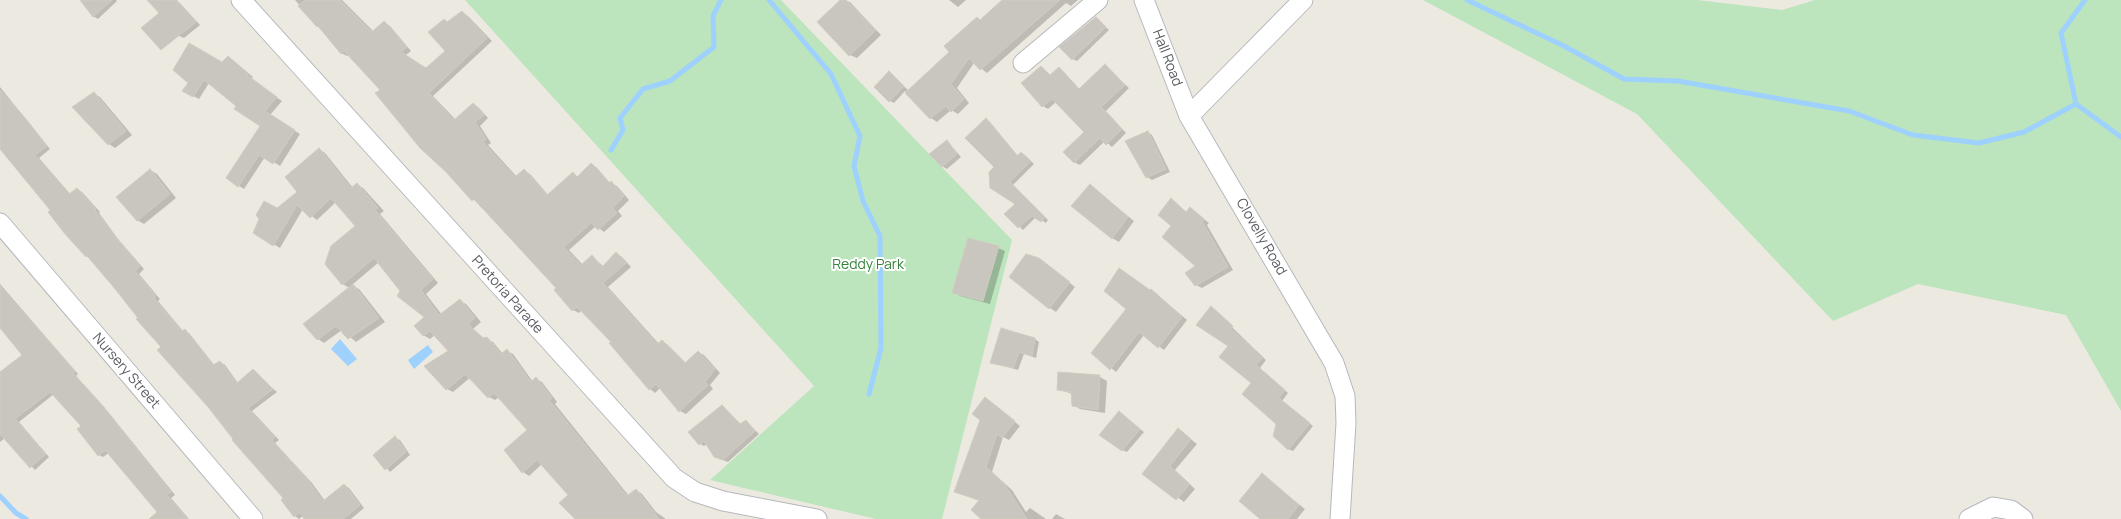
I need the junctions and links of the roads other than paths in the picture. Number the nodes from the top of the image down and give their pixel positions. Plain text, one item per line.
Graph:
1 (241, 0) edge
2 (1098, 0) edge
3 (1144, 0) edge
4 (1303, 0) edge
5 (1023, 63) dead end
6 (1189, 116) junction
7 (0, 223) edge
8 (253, 519) edge
9 (817, 519) edge
10 (1340, 519) edge
11 (1969, 519) edge
12 (2024, 519) edge

1 - 9 street, Pretoria Parade
2 - 5 street
3 - 6 street, Hall Road
4 - 6 street
6 - 10 street, Clovelly Road
7 - 8 street, Nursery Street
11 - 12 street

